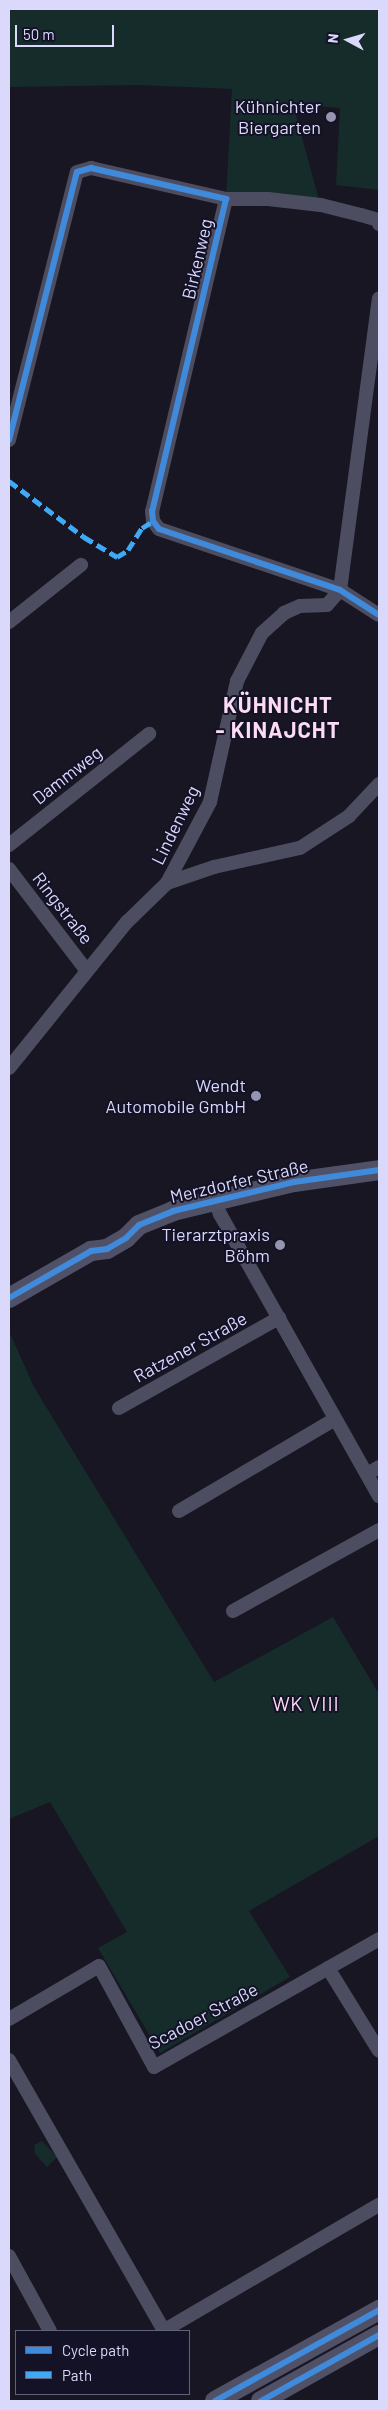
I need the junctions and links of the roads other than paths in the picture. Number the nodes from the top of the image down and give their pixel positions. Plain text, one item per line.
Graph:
1 (226, 199) junction
2 (379, 224) edge
3 (379, 299) edge
4 (378, 322) edge
5 (9, 440) edge
6 (81, 565) dead end
7 (340, 590) junction
8 (379, 615) edge
9 (9, 622) edge
10 (149, 734) dead end
11 (379, 784) edge
12 (9, 845) edge
13 (186, 848) junction
14 (9, 869) edge
15 (204, 870) junction
16 (167, 883) junction
17 (87, 971) junction
18 (9, 1068) edge
19 (379, 1170) edge
20 (215, 1199) junction
21 (9, 1298) edge
22 (280, 1318) junction
23 (119, 1408) dead end
24 (335, 1420) junction
25 (373, 1471) edge
26 (379, 1496) edge
27 (179, 1512) dead end
28 (379, 1530) edge
29 (233, 1611) dead end
30 (379, 1939) edge
31 (328, 1968) junction
32 (9, 2019) edge
33 (379, 2051) edge
34 (9, 2060) edge
35 (379, 2205) edge
36 (9, 2256) edge
37 (379, 2310) edge
38 (49, 2330) edge
39 (163, 2330) edge
40 (166, 2330) edge
41 (379, 2335) edge
42 (215, 2401) edge
43 (261, 2401) edge

1 - 2 street, Birkenweg
1 - 5 street, Birkenweg
1 - 7 street, Birkenweg
3 - 4 street
4 - 7 street
6 - 9 street
7 - 8 street
7 - 13 street, Lindenweg
10 - 12 street, Dammweg
11 - 15 street, Lindenweg
13 - 15 street
13 - 16 street, Lindenweg
14 - 17 street, Ringstraße
15 - 16 street, Lindenweg
16 - 17 street, Lindenweg
17 - 18 street, Lindenweg
19 - 20 street, Merzdorfer Straße
20 - 21 street, Merzdorfer Straße
20 - 22 street
22 - 23 street, Ratzener Straße
22 - 24 street
24 - 25 street
24 - 27 street
25 - 26 street
28 - 29 street
30 - 31 street
31 - 32 street, Scadoer Straße
31 - 33 street
34 - 39 street
35 - 40 street
36 - 38 street
37 - 42 street
41 - 43 street

